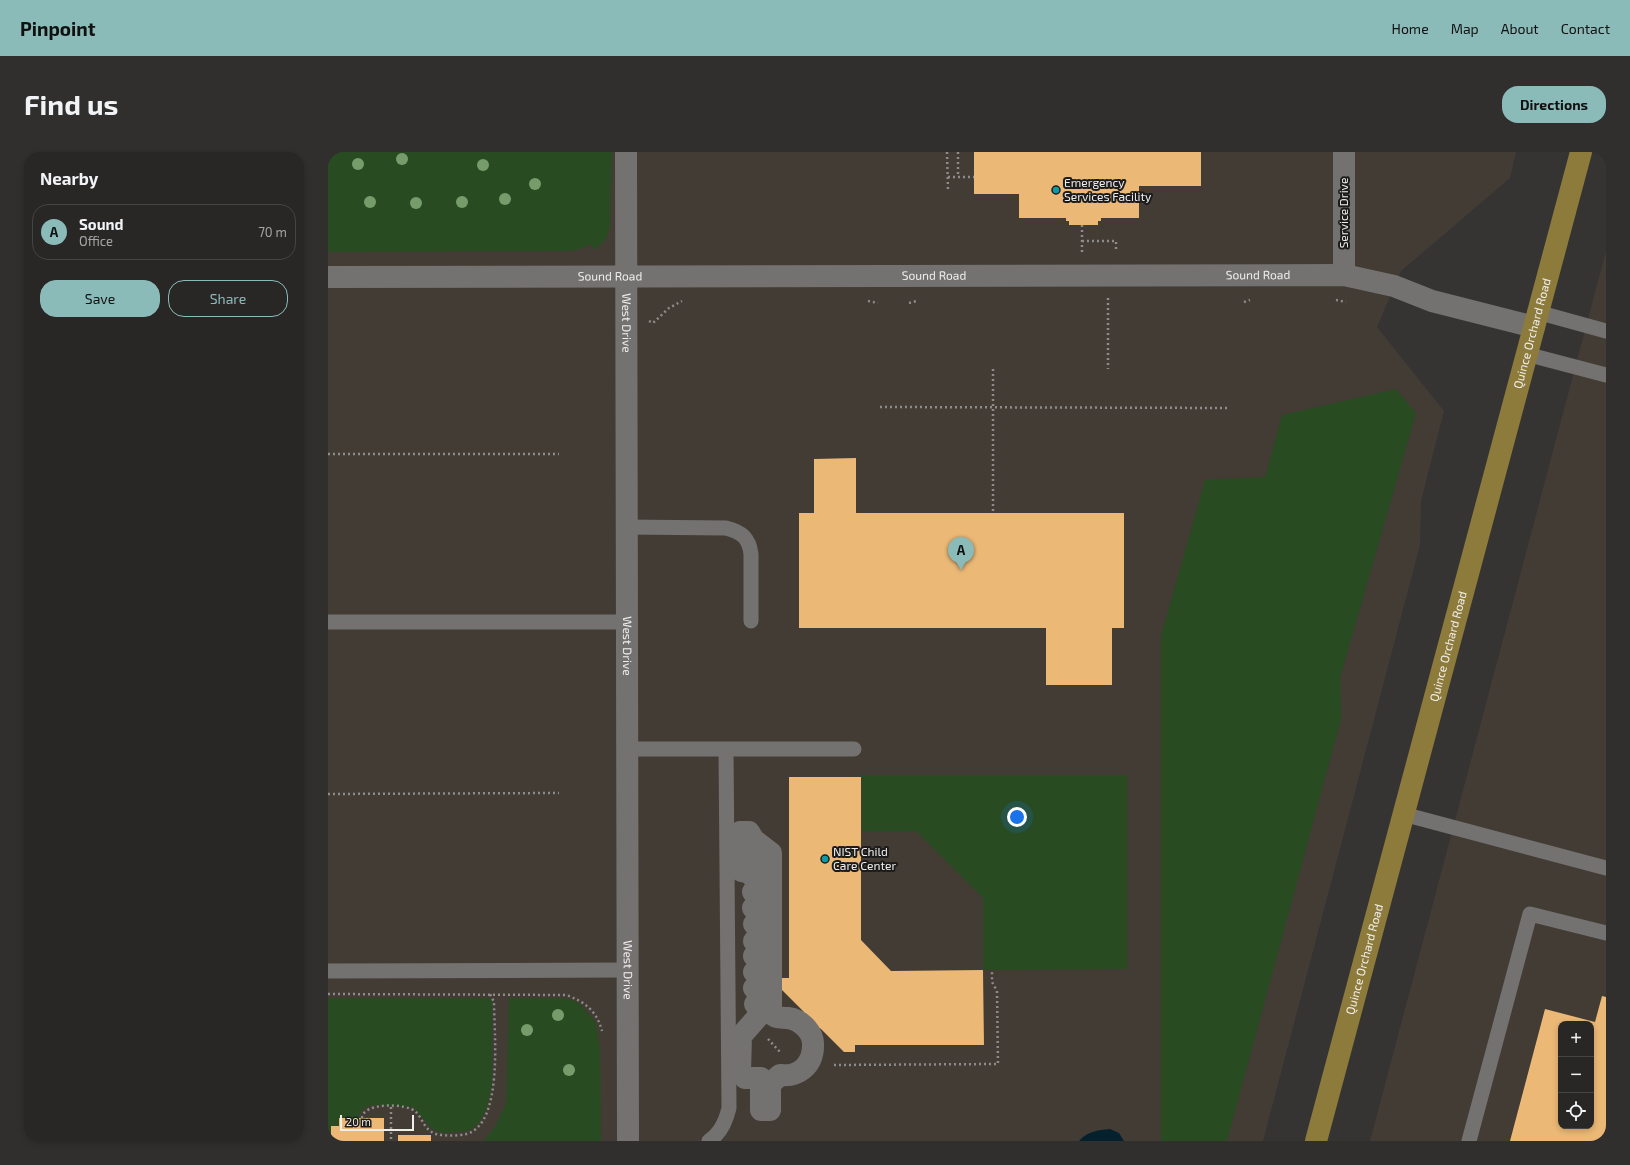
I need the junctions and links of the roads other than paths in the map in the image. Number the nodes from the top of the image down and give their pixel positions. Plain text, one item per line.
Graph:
1 (626, 152) edge
2 (1344, 152) edge
3 (1581, 152) edge
4 (1344, 275) junction
5 (328, 277) edge
6 (626, 277) junction
7 (1536, 320) junction
8 (1606, 331) edge
9 (1526, 354) junction
10 (1606, 375) edge
11 (626, 527) junction
12 (751, 621) dead end
13 (328, 622) edge
14 (627, 622) junction
15 (627, 749) junction
16 (726, 749) junction
17 (854, 749) dead end
18 (1403, 814) junction
19 (1606, 868) edge
20 (1606, 933) edge
21 (628, 970) junction
22 (328, 971) edge
23 (812, 1055) joint
24 (628, 1141) edge
25 (709, 1141) edge
26 (1316, 1141) edge
27 (1469, 1141) edge

1 - 6 street, West Drive
2 - 4 street, Service Drive
3 - 7 main road, Quince Orchard Road
4 - 6 street, Sound Road
4 - 7 street, Sound Road
5 - 6 street, Sound Road
6 - 11 street, West Drive
7 - 8 lane
7 - 9 main road, Quince Orchard Road
9 - 10 lane
9 - 18 main road, Quince Orchard Road
11 - 12 lane
11 - 14 street, West Drive
13 - 14 lane
14 - 15 street, West Drive
15 - 16 lane
15 - 21 street, West Drive
16 - 17 lane
16 - 25 lane
18 - 19 lane
18 - 26 main road, Quince Orchard Road
20 - 27 lane
21 - 22 lane
21 - 24 street, West Drive
23 - 23 street

